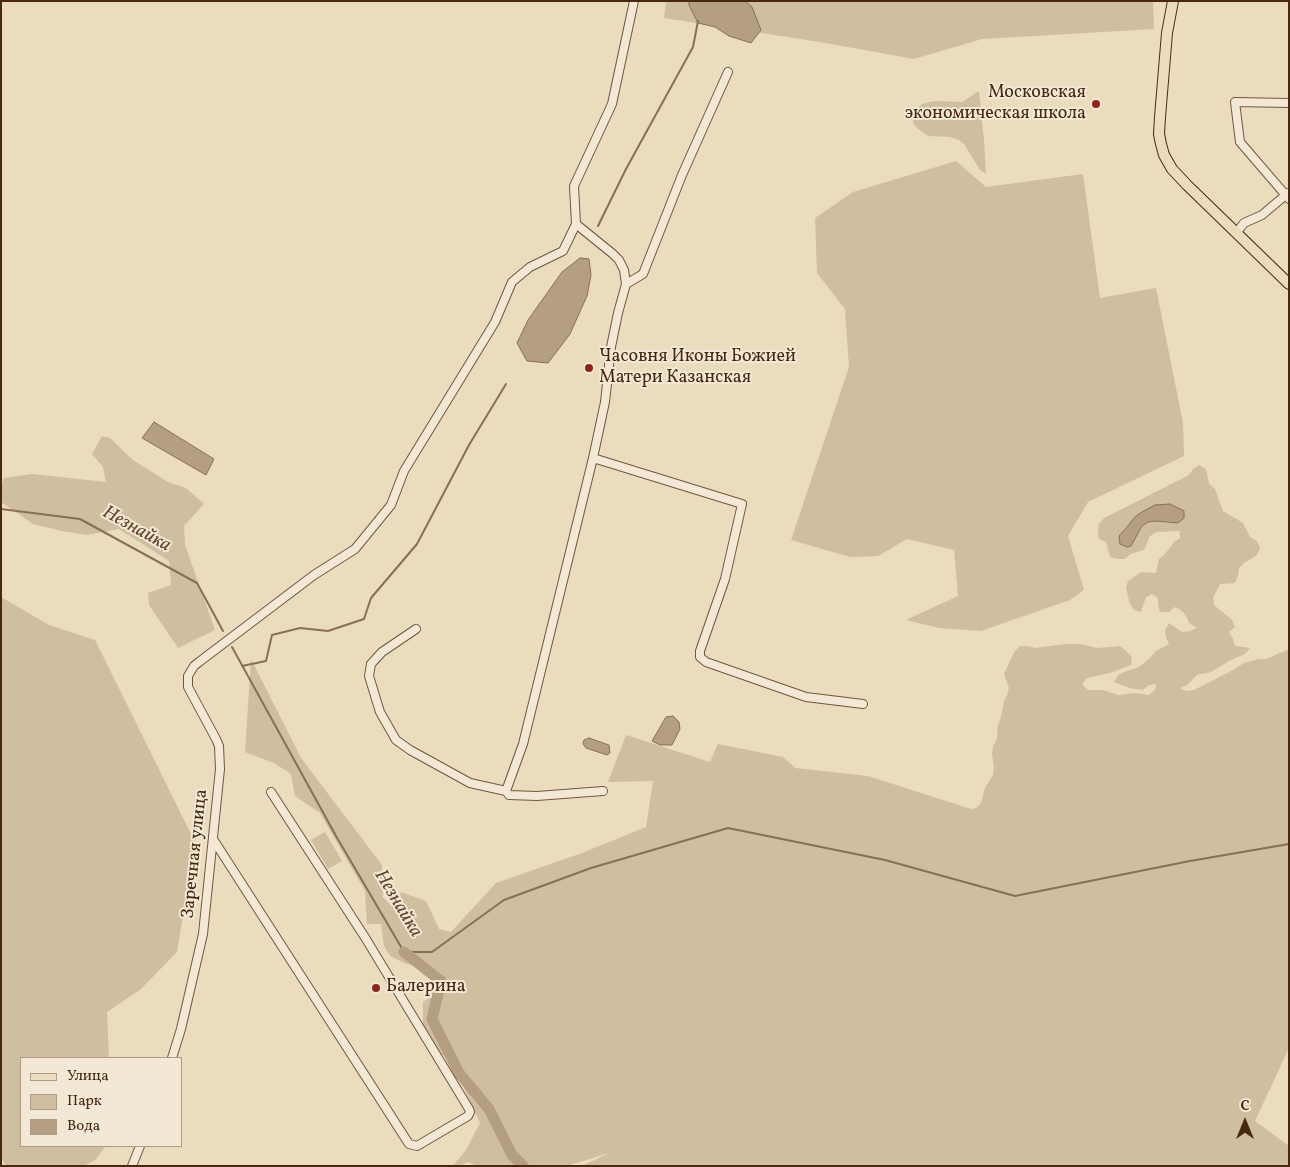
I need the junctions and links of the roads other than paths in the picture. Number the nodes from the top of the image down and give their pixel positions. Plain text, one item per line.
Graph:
1 (634, 1) edge
2 (1167, 1) edge
3 (1173, 1) edge
4 (1167, 34) junction
5 (728, 72) dead end
6 (1289, 103) edge
7 (1288, 195) edge
8 (576, 224) junction
9 (1237, 232) junction
10 (626, 284) junction
11 (1289, 284) edge
12 (593, 458) junction
13 (416, 629) dead end
14 (863, 704) dead end
15 (506, 791) junction
16 (603, 791) dead end
17 (271, 792) dead end
18 (213, 839) junction
19 (172, 1057) edge
20 (140, 1147) edge
21 (132, 1166) edge

1 - 8 street
2 - 4 main road
3 - 4 main road
4 - 9 main road
5 - 10 street
6 - 7 street
7 - 9 street
8 - 10 street
8 - 18 street, Заречная улица
9 - 11 main road
10 - 12 street
12 - 14 street
12 - 15 street
13 - 15 street
15 - 16 street
17 - 18 street
18 - 19 street, Заречная улица
20 - 21 street

